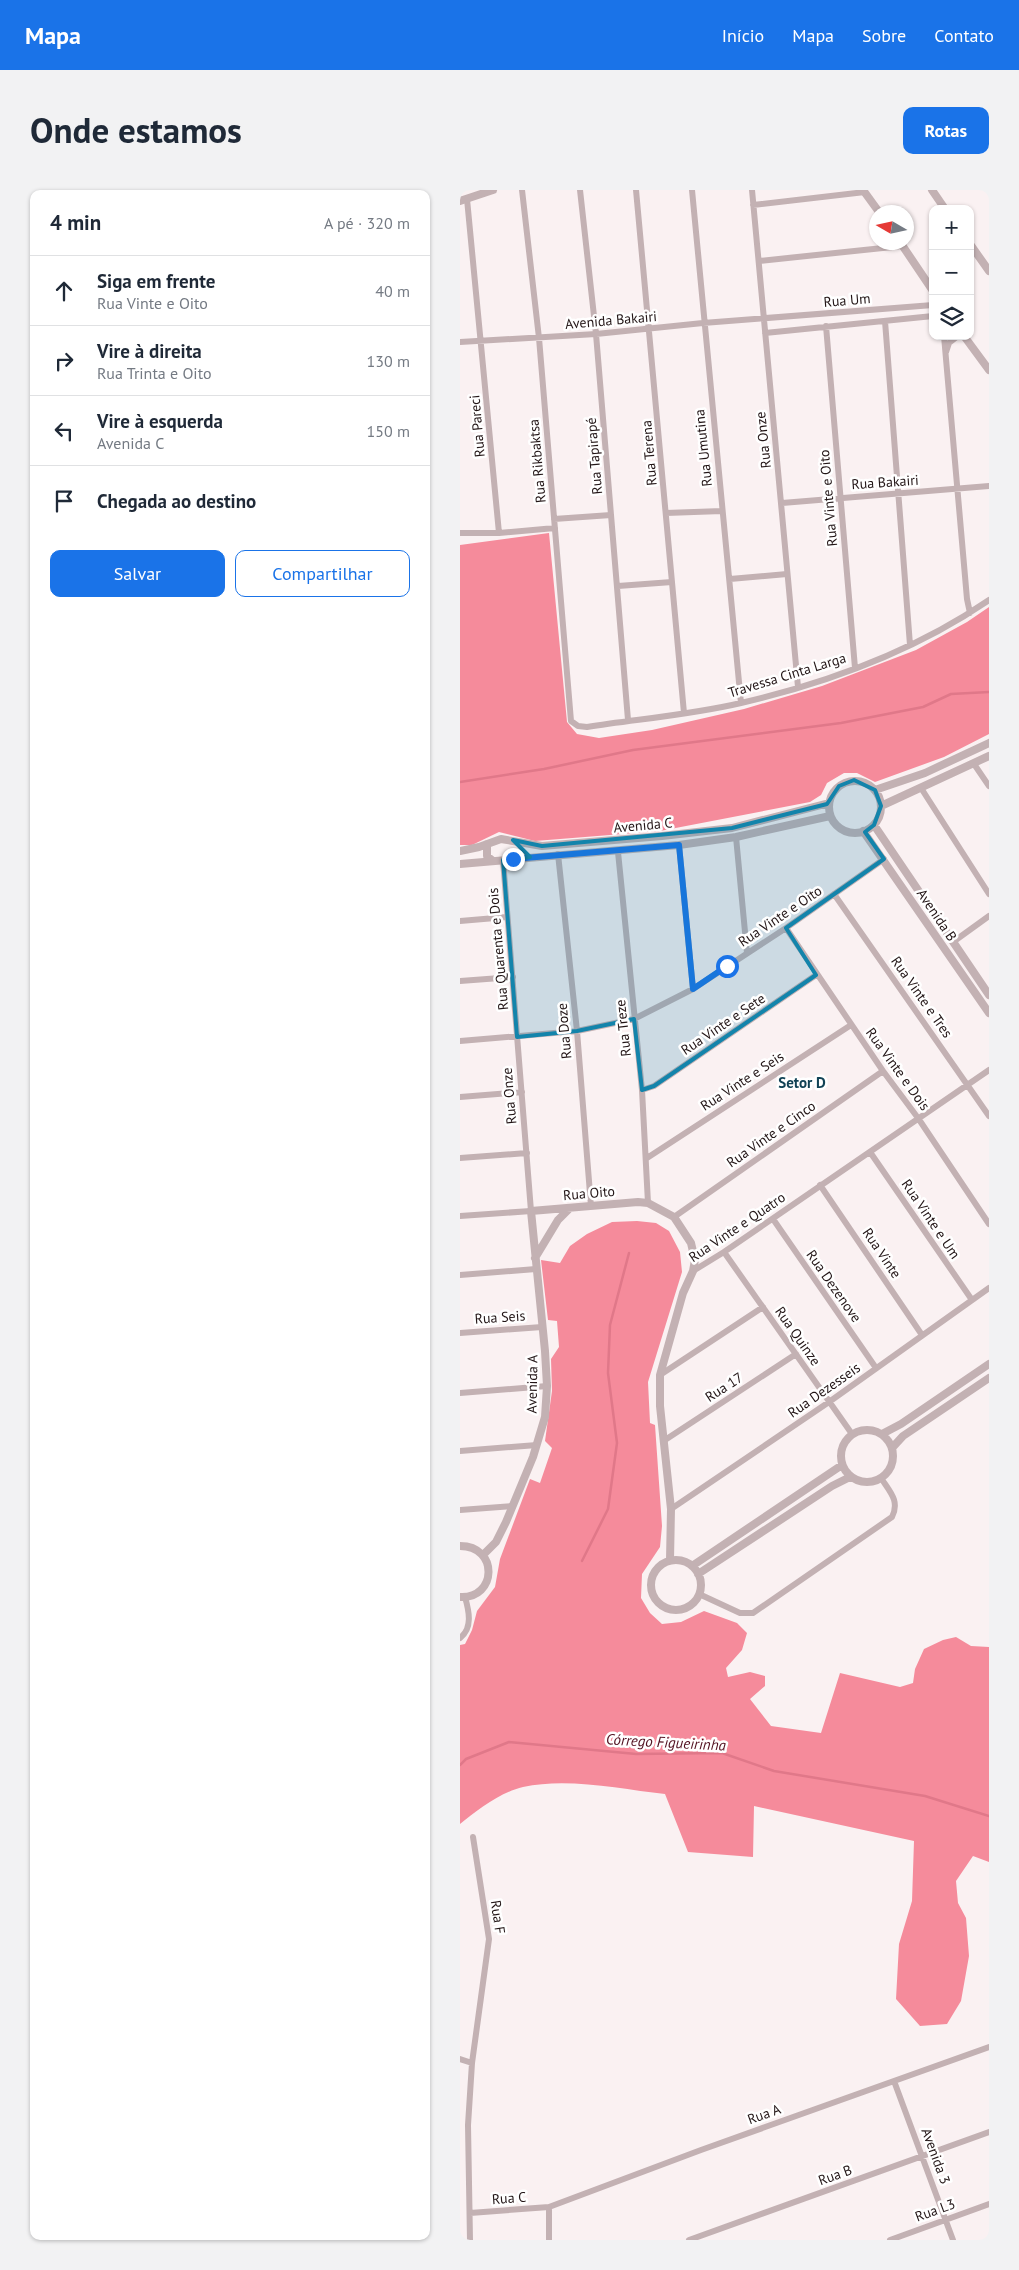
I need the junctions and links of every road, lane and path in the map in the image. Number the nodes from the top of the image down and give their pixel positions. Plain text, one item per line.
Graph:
1 (493, 190) edge
2 (522, 190) edge
3 (580, 190) edge
4 (636, 190) edge
5 (692, 190) edge
6 (752, 190) edge
7 (932, 190) edge
8 (864, 191) edge
9 (463, 200) edge
10 (754, 204) junction
11 (874, 205) edge
12 (942, 205) edge
13 (869, 248) edge
14 (905, 250) edge
15 (974, 250) edge
16 (759, 261) junction
17 (989, 271) edge
18 (929, 285) edge
19 (929, 305) edge
20 (929, 316) edge
21 (763, 319) junction
22 (885, 321) junction
23 (703, 323) junction
24 (826, 326) junction
25 (650, 330) junction
26 (765, 333) junction
27 (596, 334) junction
28 (539, 338) junction
29 (482, 340) junction
30 (944, 340) edge
31 (953, 340) edge
32 (967, 340) edge
33 (460, 342) edge
34 (945, 353) junction
35 (989, 370) edge
36 (989, 486) edge
37 (957, 489) junction
38 (898, 493) junction
39 (840, 498) junction
40 (782, 503) junction
41 (722, 511) junction
42 (666, 513) junction
43 (611, 515) junction
44 (554, 520) junction
45 (555, 528) junction
46 (460, 533) edge
47 (499, 533) junction
48 (786, 574) junction
49 (730, 579) junction
50 (672, 582) junction
51 (618, 586) junction
52 (989, 600) edge
53 (970, 612) junction
54 (910, 645) junction
55 (855, 668) junction
56 (798, 687) junction
57 (741, 703) junction
58 (684, 713) junction
59 (628, 720) junction
60 (578, 726) joint
61 (989, 743) edge
62 (989, 756) edge
63 (974, 764) junction
64 (989, 786) edge
65 (921, 788) junction
66 (875, 790) junction
67 (829, 803) junction
68 (881, 806) junction
69 (830, 816) junction
70 (874, 825) junction
71 (863, 831) junction
72 (736, 837) junction
73 (513, 840) junction
74 (486, 844) junction
75 (679, 845) junction
76 (460, 851) edge
77 (618, 852) junction
78 (558, 854) junction
79 (513, 859) junction
80 (884, 859) junction
81 (502, 860) junction
82 (493, 861) junction
83 (460, 864) edge
84 (834, 894) junction
85 (989, 894) edge
86 (989, 916) edge
87 (508, 917) junction
88 (460, 921) edge
89 (786, 928) junction
90 (953, 942) junction
91 (747, 953) junction
92 (816, 975) junction
93 (513, 977) junction
94 (460, 981) edge
95 (693, 989) junction
96 (989, 995) edge
97 (989, 1013) edge
98 (634, 1019) junction
99 (850, 1025) junction
100 (577, 1031) junction
101 (517, 1037) junction
102 (460, 1041) edge
103 (989, 1070) edge
104 (882, 1071) junction
105 (968, 1084) junction
106 (642, 1090) junction
107 (522, 1092) junction
108 (460, 1097) edge
109 (989, 1116) edge
110 (918, 1118) junction
111 (870, 1152) junction
112 (527, 1153) junction
113 (460, 1158) edge
114 (647, 1158) junction
115 (820, 1185) junction
116 (648, 1203) junction
117 (592, 1206) junction
118 (570, 1208) junction
119 (531, 1210) junction
120 (460, 1216) edge
121 (674, 1217) junction
122 (772, 1219) junction
123 (989, 1224) edge
124 (724, 1252) junction
125 (535, 1258) junction
126 (536, 1269) junction
127 (693, 1271) junction
128 (460, 1274) edge
129 (989, 1288) edge
130 (972, 1300) junction
131 (763, 1307) junction
132 (542, 1327) junction
133 (460, 1333) edge
134 (922, 1335) junction
135 (796, 1354) junction
136 (989, 1364) edge
137 (876, 1368) junction
138 (660, 1375) junction
139 (989, 1378) edge
140 (547, 1386) junction
141 (460, 1393) edge
142 (830, 1402) junction
143 (852, 1434) junction
144 (882, 1434) junction
145 (665, 1440) junction
146 (537, 1445) junction
147 (892, 1448) junction
148 (460, 1452) edge
149 (842, 1465) junction
150 (850, 1477) junction
151 (881, 1478) junction
152 (513, 1506) junction
153 (671, 1508) junction
154 (460, 1510) edge
155 (460, 1546) edge
156 (483, 1555) junction
157 (670, 1560) junction
158 (692, 1566) junction
159 (698, 1574) junction
160 (699, 1594) junction
161 (463, 1597) edge
162 (460, 1638) edge
163 (473, 1838) dead end
164 (989, 2047) edge
165 (460, 2059) edge
166 (472, 2063) junction
167 (894, 2081) junction
168 (460, 2122) edge
169 (468, 2124) junction
170 (989, 2132) edge
171 (923, 2156) junction
172 (989, 2204) edge
173 (549, 2207) junction
174 (470, 2213) junction
175 (946, 2220) junction
176 (470, 2240) edge
177 (549, 2240) edge
178 (689, 2240) edge
179 (890, 2240) edge
180 (953, 2240) edge

1 - 9 street
2 - 28 street, Rua Rikbaktsa
3 - 27 street, Rua Tapirapé
4 - 25 street, Rua Terena
5 - 23 street, Rua Umutina
6 - 10 street, Rua Onze
7 - 12 street
8 - 10 street
8 - 11 street
9 - 29 street, Rua Pareci
10 - 16 street, Rua Onze
13 - 16 street
14 - 18 street
15 - 17 street
16 - 21 street, Rua Onze
19 - 21 street, Rua Um
20 - 22 street, Rua Um
21 - 23 street, Avenida Bakairi
21 - 26 street, Rua Onze
22 - 24 street, Rua Um
22 - 38 street
23 - 25 street, Avenida Bakairi
23 - 41 street, Rua Umutina
24 - 26 street, Rua Um
24 - 39 street, Rua Vinte e Oito
25 - 27 street, Avenida Bakairi
25 - 42 street, Rua Terena
26 - 40 street, Rua Onze
27 - 28 street, Avenida Bakairi
27 - 43 street, Rua Tapirapé
28 - 29 street, Avenida Bakairi
28 - 44 street, Rua Rikbaktsa
29 - 33 street, Avenida Bakairi
29 - 47 street, Rua Pareci
30 - 34 street
31 - 34 street
32 - 35 street
34 - 37 street
36 - 37 street, Rua Bakairi
37 - 38 street, Rua Bakairi
37 - 53 street
38 - 39 street, Rua Bakairi
38 - 54 street
39 - 40 street, Rua Bakairi
39 - 55 street, Rua Vinte e Oito
40 - 48 street, Rua Onze
41 - 42 street
41 - 49 street, Rua Umutina
42 - 50 street, Rua Terena
43 - 44 street
43 - 51 street, Rua Tapirapé
44 - 45 street, Rua Rikbaktsa
45 - 47 street
45 - 60 street, Rua Rikbaktsa
46 - 47 street
48 - 49 street
48 - 56 street, Rua Onze
49 - 57 street, Rua Umutina
50 - 51 street
50 - 58 street, Rua Terena
51 - 59 street, Rua Tapirapé
52 - 53 street, Travessa Cinta Larga
53 - 54 street, Travessa Cinta Larga
54 - 55 street, Travessa Cinta Larga
55 - 56 street, Travessa Cinta Larga
56 - 57 street, Travessa Cinta Larga
57 - 58 street, Travessa Cinta Larga
58 - 59 street, Travessa Cinta Larga
59 - 60 street, Travessa Cinta Larga
61 - 66 street
62 - 63 street
63 - 64 street
63 - 65 street
65 - 68 street
65 - 85 street
66 - 67 street
66 - 68 street
67 - 69 street
67 - 73 street, Avenida C
68 - 70 street
69 - 71 street
69 - 72 street, Avenida C
70 - 71 street
70 - 90 street, Avenida B
71 - 80 street, Avenida B
72 - 75 street, Avenida C
72 - 91 street
73 - 74 street, Avenida C
73 - 79 street
74 - 76 street, Avenida C
74 - 82 street
75 - 77 street, Avenida C
75 - 95 street
77 - 78 street, Avenida C
77 - 98 street, Rua Treze
78 - 79 street, Avenida C
78 - 100 street, Rua Doze
79 - 81 street, Avenida C
80 - 84 street, Rua Vinte e Oito
80 - 97 street, Avenida B
81 - 82 street, Avenida C
81 - 87 street, Rua Quarenta e Dois
82 - 83 street, Avenida C
84 - 89 street, Rua Vinte e Oito
84 - 105 street, Rua Vinte e Tres
86 - 90 street
87 - 88 street
87 - 93 street, Rua Quarenta e Dois
89 - 91 street, Rua Vinte e Oito
89 - 92 street, Rua Vinte e Dois
90 - 96 street, Avenida B
91 - 95 street, Rua Vinte e Oito
92 - 99 street, Rua Vinte e Dois
92 - 106 street, Rua Vinte e Sete
93 - 94 street
93 - 101 street, Rua Quarenta e Dois
95 - 98 street, Rua Vinte e Oito
98 - 100 street, Rua Vinte e Oito
98 - 106 street, Rua Treze
99 - 104 street, Rua Vinte e Dois
99 - 114 street, Rua Vinte e Seis
100 - 101 street, Rua Vinte e Oito
100 - 117 street, Rua Doze
101 - 102 street
101 - 107 street, Rua Onze
103 - 105 street, Rua Vinte e Quatro
104 - 110 street, Rua Vinte e Dois
104 - 121 street, Rua Vinte e Cinco
105 - 109 street, Rua Vinte e Tres
105 - 110 street, Rua Vinte e Quatro
106 - 114 street, Rua Treze
107 - 108 street
107 - 112 street, Rua Onze
110 - 111 street, Rua Vinte e Quatro
110 - 123 street, Rua Vinte e Dois
111 - 115 street, Rua Vinte e Quatro
111 - 130 street, Rua Vinte e Um
112 - 113 street
112 - 119 street, Rua Onze
114 - 116 street, Rua Treze
115 - 122 street, Rua Vinte e Quatro
115 - 134 street, Rua Vinte
116 - 117 street, Rua Oito
116 - 121 street, Rua Oito
117 - 118 street, Rua Oito
118 - 119 street, Rua Oito
118 - 125 street
119 - 120 street, Rua Oito
119 - 125 street, Avenida A
121 - 127 street, Rua Oito
122 - 124 street, Rua Vinte e Quatro
122 - 137 street, Rua Dezenove
124 - 127 street, Rua Vinte e Quatro
124 - 131 street, Rua Quinze
125 - 126 street, Avenida A
126 - 128 street
126 - 132 street, Avenida A
127 - 138 street, Rua Vinte e Quatro
129 - 130 street, Rua Dezesseis
130 - 134 street, Rua Dezesseis
131 - 135 street, Rua Quinze
131 - 138 street
132 - 133 street, Rua Seis
132 - 140 street, Avenida A
134 - 137 street, Rua Dezesseis
135 - 142 street, Rua Quinze
135 - 145 street, Rua 17
136 - 144 street
137 - 142 street, Rua Dezesseis
138 - 145 street, Rua Vinte e Quatro
139 - 147 street
140 - 141 street
140 - 146 street, Avenida A
142 - 143 street, Rua Quinze
142 - 153 street, Rua Dezesseis
143 - 144 street
143 - 149 street
144 - 147 street
145 - 153 street, Rua Vinte e Quatro
146 - 148 street
146 - 152 street, Avenida A
147 - 151 street
149 - 150 street
149 - 158 street
150 - 151 street
150 - 159 street
151 - 160 street
152 - 154 street
152 - 156 street, Avenida A
153 - 157 street, Rua Vinte e Quatro
155 - 156 street
156 - 161 street
157 - 158 street
157 - 160 street
158 - 159 street
159 - 160 street
161 - 162 street
163 - 166 street, Rua F
164 - 167 street, Rua A
165 - 166 street
166 - 169 street, Rua F
167 - 171 street, Avenida 3
167 - 173 street, Rua A
168 - 169 street
169 - 174 street, Rua F
170 - 171 street, Rua B
171 - 175 street, Avenida 3
171 - 178 street, Rua B
172 - 175 street, Rua L3
173 - 174 street, Rua C
173 - 177 street
174 - 176 street, Rua F
175 - 179 street, Rua L3
175 - 180 street, Avenida 3

